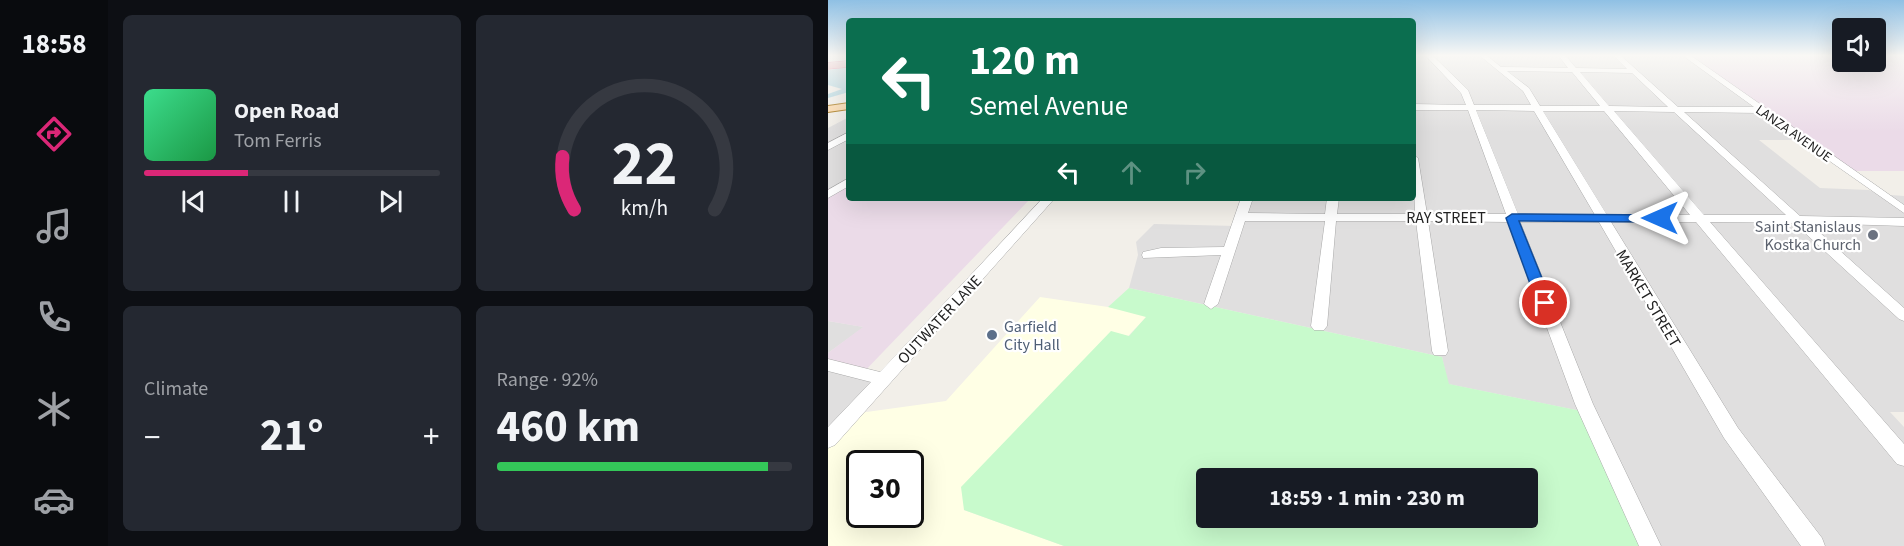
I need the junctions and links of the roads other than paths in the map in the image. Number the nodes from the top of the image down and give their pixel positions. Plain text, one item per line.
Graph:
1 (1453, 80) edge
2 (1514, 80) edge
3 (1582, 80) edge
4 (1644, 80) edge
5 (1721, 80) edge
6 (846, 106) edge
7 (1416, 107) edge
8 (1471, 108) junction
9 (1536, 108) junction
10 (1605, 108) junction
11 (1675, 108) junction
12 (828, 109) edge
13 (1762, 110) junction
14 (846, 137) edge
15 (828, 147) edge
16 (1416, 180) edge
17 (839, 185) edge
18 (828, 195) edge
19 (1046, 201) edge
20 (1246, 201) edge
21 (1333, 201) edge
22 (1904, 210) edge
23 (1241, 217) junction
24 (1331, 217) junction
25 (1421, 218) junction
26 (1512, 218) junction
27 (1601, 218) junction
28 (1699, 219) junction
29 (1797, 219) junction
30 (1904, 222) edge
31 (1229, 251) junction
32 (1148, 255) dead end
33 (1212, 304) dead end
34 (1904, 316) edge
35 (1319, 326) dead end
36 (1440, 351) dead end
37 (828, 365) edge
38 (883, 379) junction
39 (828, 440) edge
40 (1904, 458) edge
41 (1650, 546) edge
42 (1814, 546) edge

1 - 8 street
2 - 9 street, MARKET STREET
3 - 10 street
4 - 11 street
5 - 13 street, LANZA AVENUE
6 - 12 main road
7 - 8 street
8 - 9 street
8 - 26 street
9 - 10 street
9 - 27 street, MARKET STREET
10 - 11 street
10 - 28 street
11 - 13 street
11 - 29 street
13 - 22 street, LANZA AVENUE
14 - 15 street
16 - 25 street
17 - 18 street
19 - 38 street, OUTWATER LANE
20 - 23 street
21 - 24 street
23 - 24 street, RAY STREET
23 - 31 street
24 - 25 street, RAY STREET
24 - 35 street
25 - 26 street, RAY STREET
25 - 36 street
26 - 27 street, RAY STREET
26 - 41 street
27 - 28 street, RAY STREET
27 - 42 street, MARKET STREET
28 - 29 street, RAY STREET
28 - 40 street
29 - 30 street, RAY STREET
29 - 34 street
31 - 32 street
31 - 33 street
37 - 38 street
38 - 39 street, OUTWATER LANE

